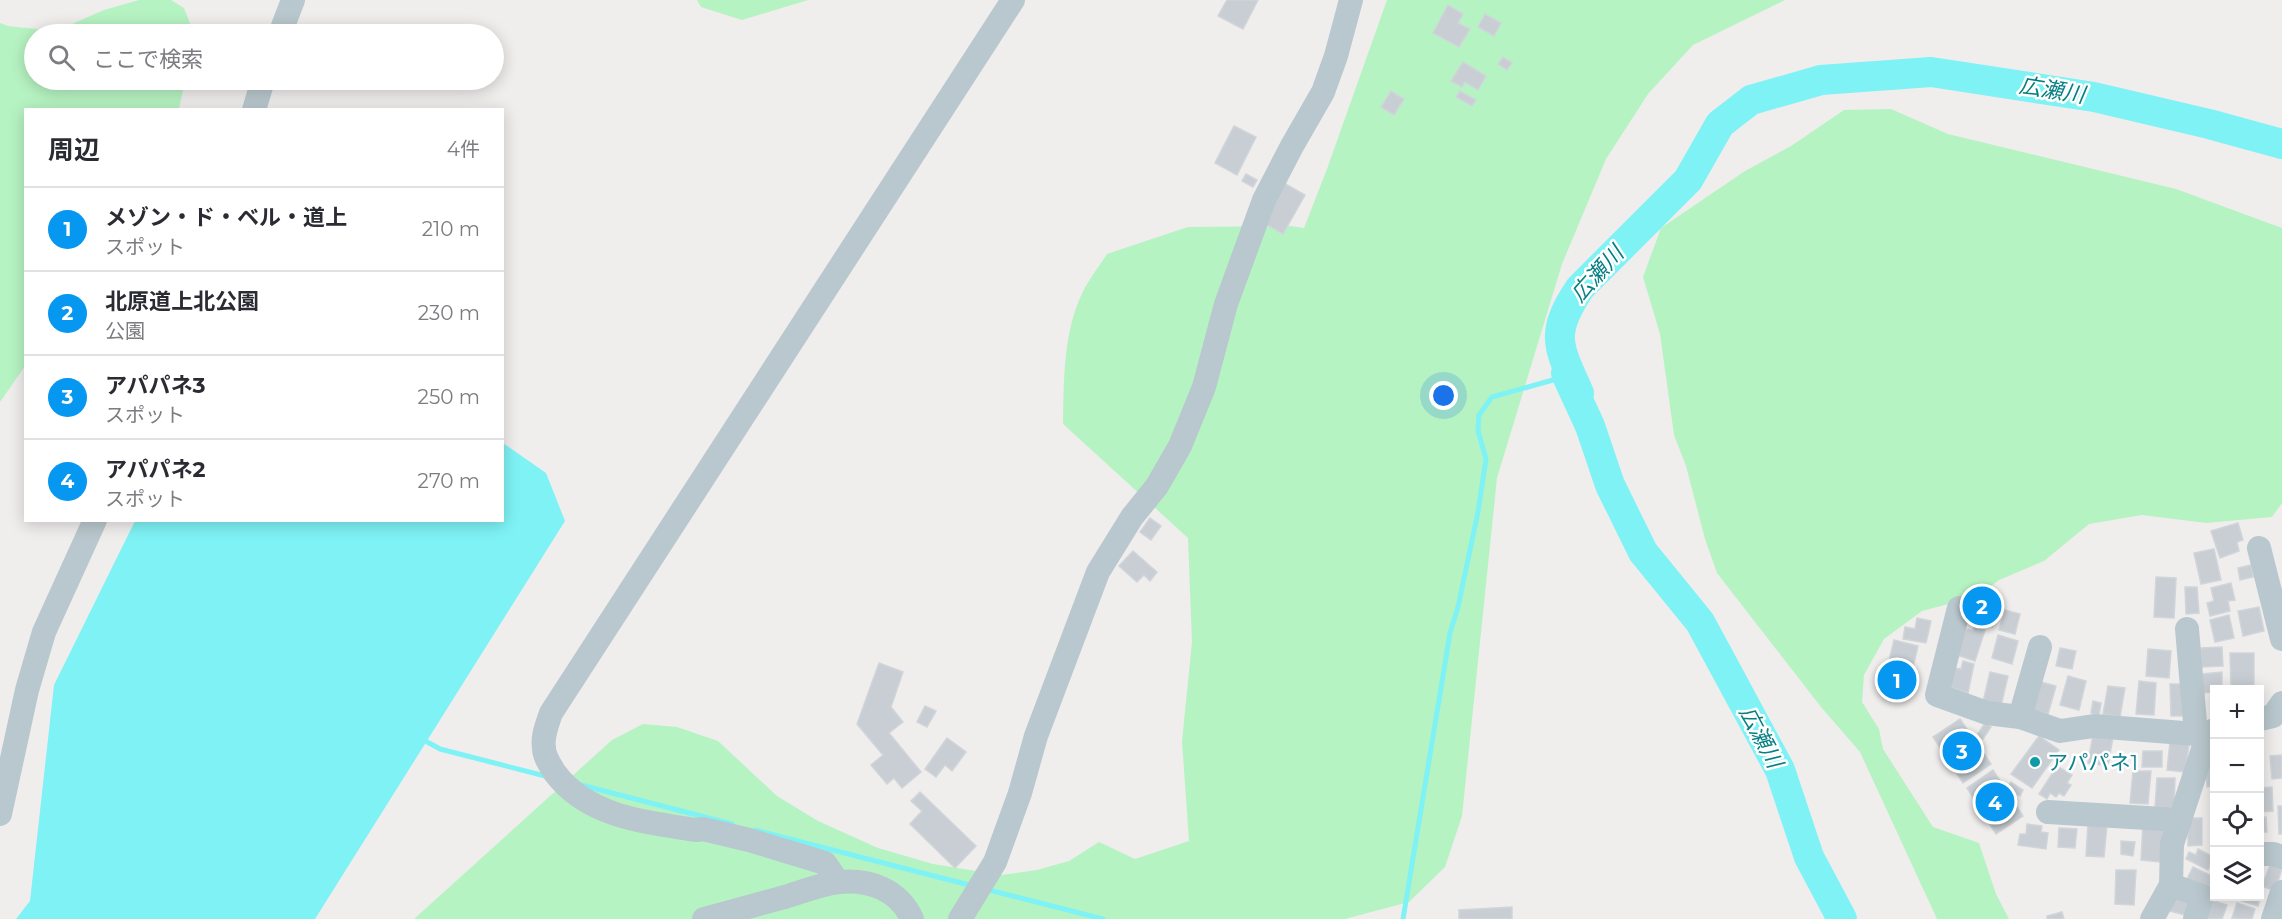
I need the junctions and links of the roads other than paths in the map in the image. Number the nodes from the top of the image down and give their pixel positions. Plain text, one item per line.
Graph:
1 (293, 0) edge
2 (1013, 0) edge
3 (1351, 0) edge
4 (284, 24) edge
5 (260, 90) edge
6 (255, 108) edge
7 (94, 522) edge
8 (2259, 548) dead end
9 (1959, 608) dead end
10 (2187, 628) dead end
11 (2282, 639) edge
12 (2040, 647) dead end
13 (2282, 703) edge
14 (2020, 717) junction
15 (2264, 718) edge
16 (2206, 733) edge
17 (2048, 812) dead end
18 (0, 814) edge
19 (2180, 820) junction
20 (2264, 854) edge
21 (2282, 857) edge
22 (838, 882) junction
23 (2171, 885) junction
24 (2282, 892) edge
25 (704, 919) edge
26 (912, 919) edge
27 (960, 919) edge
28 (2152, 919) edge
29 (2195, 919) edge
30 (2273, 919) edge

1 - 4 street
2 - 22 street
3 - 27 street
5 - 6 street
7 - 18 street
8 - 11 street
9 - 14 street
10 - 16 street
12 - 14 street
13 - 15 street
14 - 16 street
16 - 19 street
17 - 19 street
19 - 23 street
20 - 21 street
22 - 25 street
22 - 26 street
23 - 28 street
23 - 29 street
24 - 30 street

